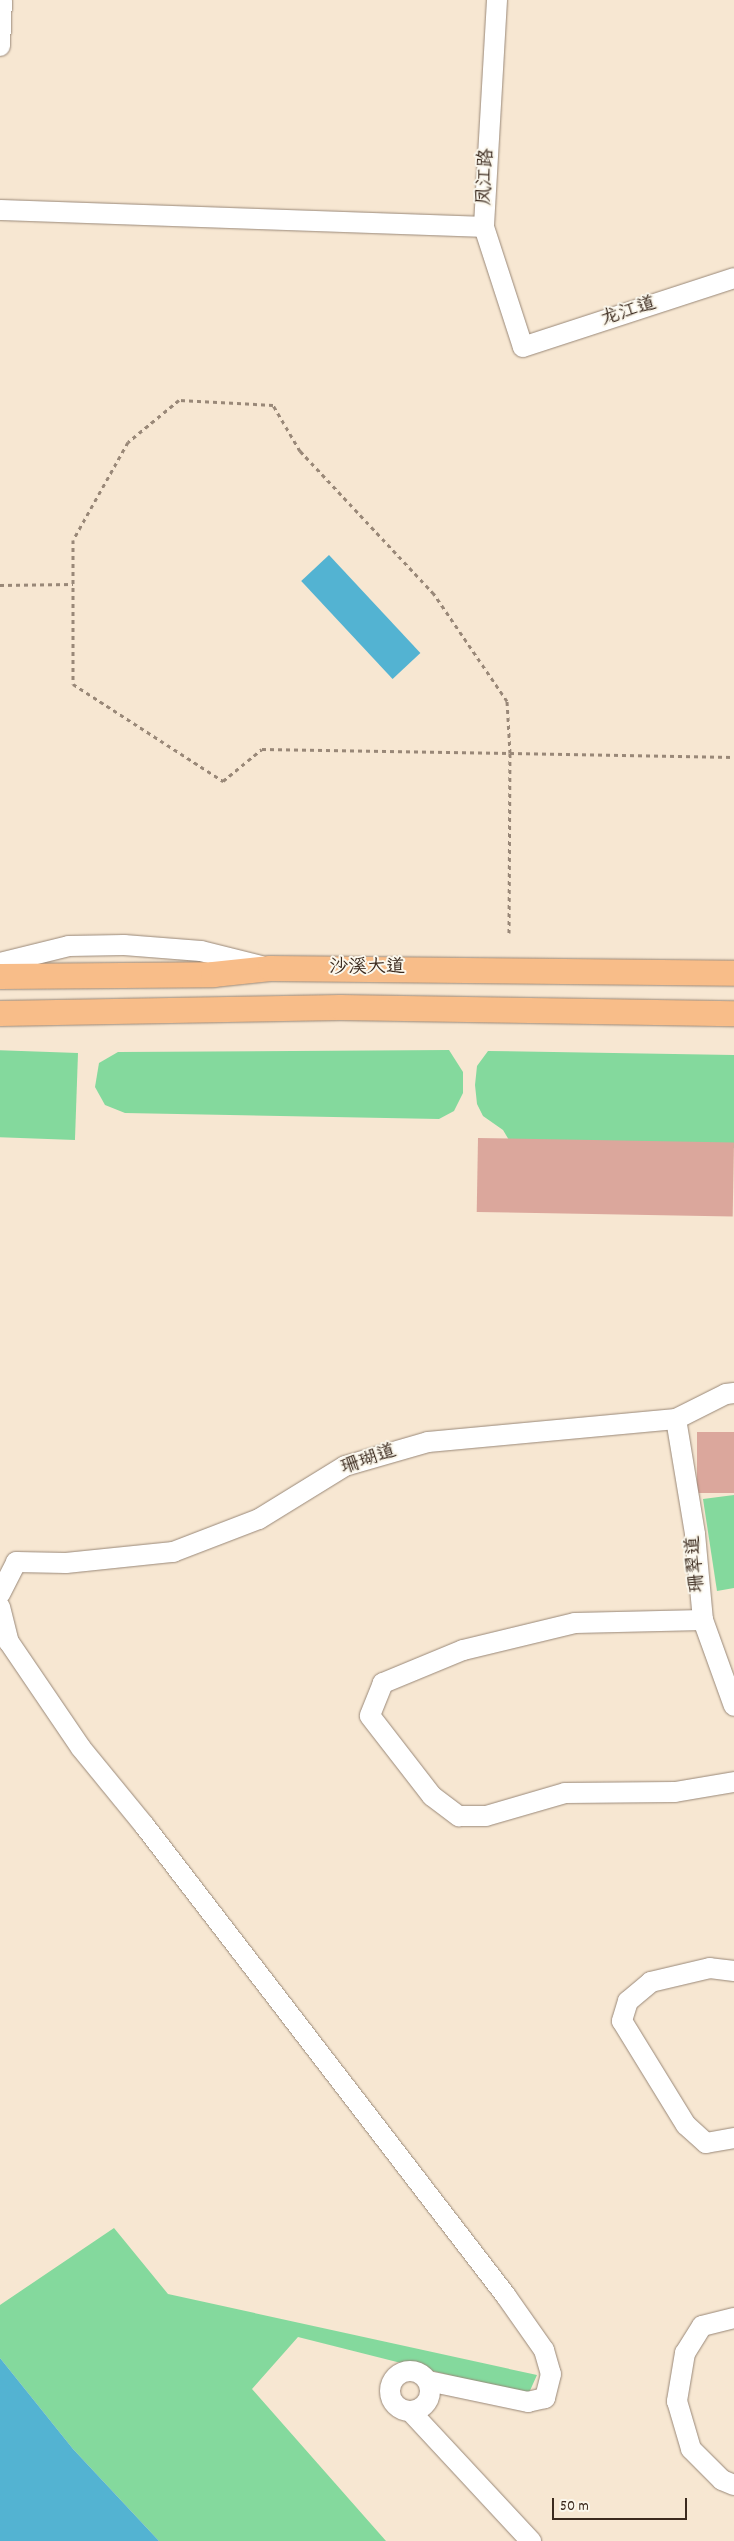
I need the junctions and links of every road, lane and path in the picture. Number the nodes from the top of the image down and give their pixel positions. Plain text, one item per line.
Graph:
1 (2, 0) edge
2 (496, 0) edge
3 (0, 46) edge
4 (0, 210) edge
5 (484, 227) junction
6 (734, 278) edge
7 (523, 347) joint
8 (73, 584) junction
9 (0, 585) edge
10 (510, 753) junction
11 (734, 757) edge
12 (509, 933) dead end
13 (0, 963) edge
14 (270, 968) junction
15 (734, 973) edge
16 (0, 976) edge
17 (0, 1013) edge
18 (734, 1013) edge
19 (734, 1393) edge
20 (676, 1419) junction
21 (0, 1594) edge
22 (0, 1607) edge
23 (702, 1620) junction
24 (734, 1706) edge
25 (734, 1782) edge
26 (734, 1970) edge
27 (734, 2138) edge
28 (734, 2318) edge
29 (428, 2381) junction
30 (410, 2411) junction
31 (734, 2485) edge
32 (531, 2541) edge

1 - 3 street
2 - 5 street, 凤江路
4 - 5 street
5 - 7 street, 凤江路
6 - 7 street, 龙江道
8 - 9 path
8 - 10 path
8 - 10 path
10 - 11 path
10 - 12 path
13 - 14 street
14 - 15 main road, 沙溪大道
14 - 16 main road, 沙溪大道
17 - 18 main road, 沙溪大道
19 - 20 street, 珊瑚道
20 - 21 street, 珊瑚道
20 - 23 street, 珊翠道
22 - 29 street
23 - 24 street, 珊翠道
23 - 25 street
26 - 27 street
28 - 31 street
29 - 30 street
29 - 30 street
30 - 32 street

